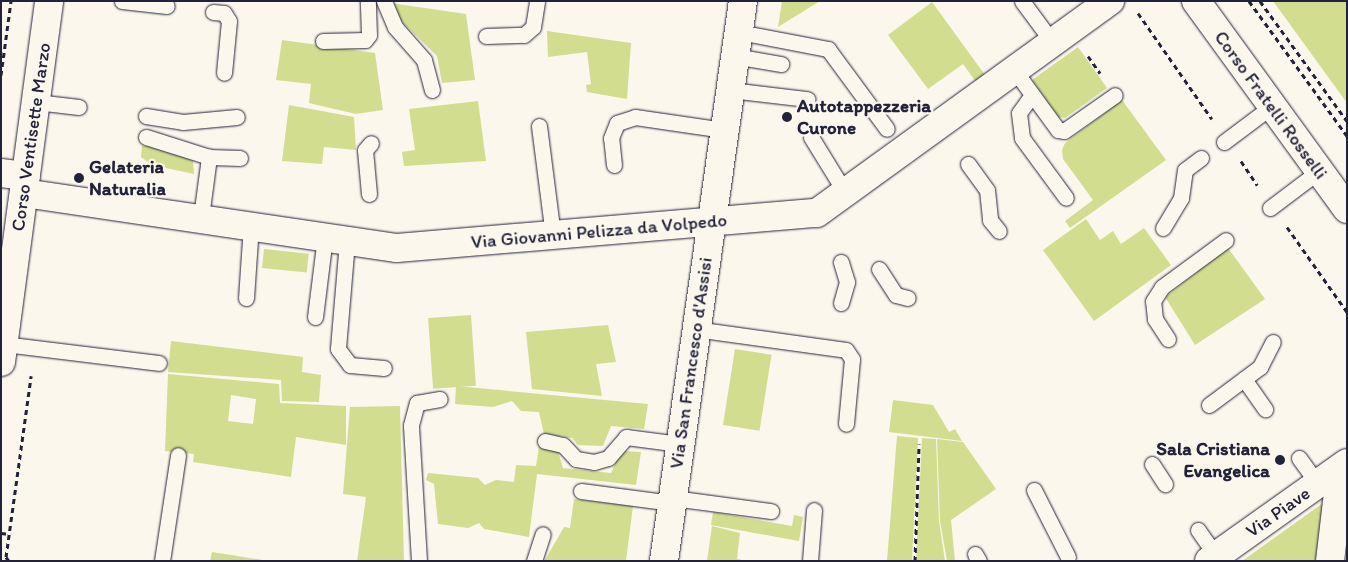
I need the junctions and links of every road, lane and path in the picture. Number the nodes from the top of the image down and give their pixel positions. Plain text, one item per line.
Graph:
1 (10, 1) edge
2 (49, 1) edge
3 (122, 1) edge
4 (368, 1) edge
5 (384, 1) edge
6 (537, 1) edge
7 (1022, 1) edge
8 (1110, 1) edge
9 (1196, 1) edge
10 (1250, 1) edge
11 (1260, 1) edge
12 (167, 6) dead end
13 (213, 12) dead end
14 (738, 22) edge
15 (486, 36) dead end
16 (1061, 37) junction
17 (324, 41) dead end
18 (781, 64) dead end
19 (1015, 71) junction
20 (224, 73) dead end
21 (1, 75) edge
22 (432, 90) dead end
23 (730, 90) junction
24 (1032, 95) junction
25 (1115, 95) joint
26 (807, 99) dead end
27 (36, 102) junction
28 (1272, 106) junction
29 (79, 107) dead end
30 (146, 116) dead end
31 (237, 117) dead end
32 (1347, 122) edge
33 (539, 126) dead end
34 (887, 129) dead end
35 (724, 130) junction
36 (1347, 136) edge
37 (146, 137) dead end
38 (811, 137) dead end
39 (1224, 142) dead end
40 (371, 143) dead end
41 (209, 157) junction
42 (240, 158) dead end
43 (1201, 158) dead end
44 (968, 164) dead end
45 (614, 165) dead end
46 (1319, 171) junction
47 (17, 181) edge
48 (369, 194) dead end
49 (1066, 198) dead end
50 (1270, 208) dead end
51 (831, 209) junction
52 (1347, 209) edge
53 (238, 219) junction
54 (710, 221) junction
55 (1164, 228) dead end
56 (999, 231) dead end
57 (553, 235) junction
58 (350, 238) junction
59 (1226, 240) dead end
60 (841, 262) dead end
61 (879, 269) dead end
62 (246, 298) dead end
63 (908, 298) dead end
64 (841, 303) dead end
65 (5, 306) edge
66 (315, 317) dead end
67 (695, 329) junction
68 (1168, 338) dead end
69 (1273, 342) dead end
70 (2, 353) edge
71 (159, 363) dead end
72 (384, 368) dead end
73 (1244, 379) junction
74 (440, 399) dead end
75 (1209, 405) dead end
76 (1264, 409) dead end
77 (846, 424) dead end
78 (545, 441) dead end
79 (680, 444) junction
80 (919, 444) dead end
81 (178, 455) dead end
82 (1299, 458) dead end
83 (1152, 464) dead end
84 (1344, 465) edge
85 (1165, 484) dead end
86 (1318, 484) junction
87 (1034, 490) dead end
88 (581, 491) dead end
89 (672, 500) junction
90 (814, 510) dead end
91 (771, 511) dead end
92 (1198, 530) dead end
93 (1, 533) edge
94 (10, 534) dead end
95 (543, 534) dead end
96 (1068, 557) dead end
97 (1213, 558) edge
98 (162, 561) edge
99 (419, 561) edge
100 (534, 561) edge
101 (664, 561) edge
102 (810, 561) edge
103 (915, 561) edge
104 (1330, 561) edge

1 - 21 path
2 - 27 street, Corso Ventisette Marzo
3 - 12 lane
4 - 17 lane
5 - 22 lane
6 - 15 lane
7 - 16 lane
8 - 16 street
9 - 28 street, Corso Fratelli Rosselli
10 - 36 path
11 - 32 path
13 - 20 lane
14 - 18 lane
14 - 23 street, Via San Francesco d'Assisi
14 - 34 lane
16 - 19 street
16 - 25 path
19 - 24 lane
19 - 51 street
23 - 26 lane
23 - 35 street, Via San Francesco d'Assisi
24 - 25 lane
24 - 49 lane
27 - 29 lane
27 - 47 street, Corso Ventisette Marzo
28 - 39 lane
28 - 46 street, Corso Fratelli Rosselli
30 - 31 lane
33 - 57 lane
35 - 45 lane
35 - 54 street, Via San Francesco d'Assisi
37 - 41 lane
38 - 51 lane
40 - 48 lane
41 - 42 lane
41 - 53 lane
43 - 55 lane
44 - 56 lane
46 - 50 lane
46 - 52 street, Corso Fratelli Rosselli
47 - 53 street, Via Giovanni Pelizza da Volpedo
47 - 65 street, Corso Ventisette Marzo
51 - 54 street, Via Giovanni Pelizza da Volpedo
53 - 58 street, Via Giovanni Pelizza da Volpedo
53 - 62 lane
54 - 57 street, Via Giovanni Pelizza da Volpedo
54 - 67 street, Via San Francesco d'Assisi
57 - 58 street, Via Giovanni Pelizza da Volpedo
58 - 66 lane
58 - 72 lane
59 - 68 lane
60 - 64 lane
61 - 63 lane
65 - 70 street, Corso Ventisette Marzo
67 - 77 lane
67 - 79 street, Via San Francesco d'Assisi
69 - 73 lane
70 - 71 lane
73 - 75 lane
73 - 76 lane
74 - 99 lane
78 - 79 lane
79 - 89 street, Via San Francesco d'Assisi
80 - 103 path
81 - 98 lane
82 - 86 lane
83 - 85 lane
84 - 86 street, Via Piave
84 - 104 street
86 - 97 street, Via Piave
87 - 96 lane
88 - 89 lane
89 - 91 lane
89 - 101 street, Via San Francesco d'Assisi
90 - 102 lane
92 - 97 lane
93 - 94 path
95 - 100 lane

